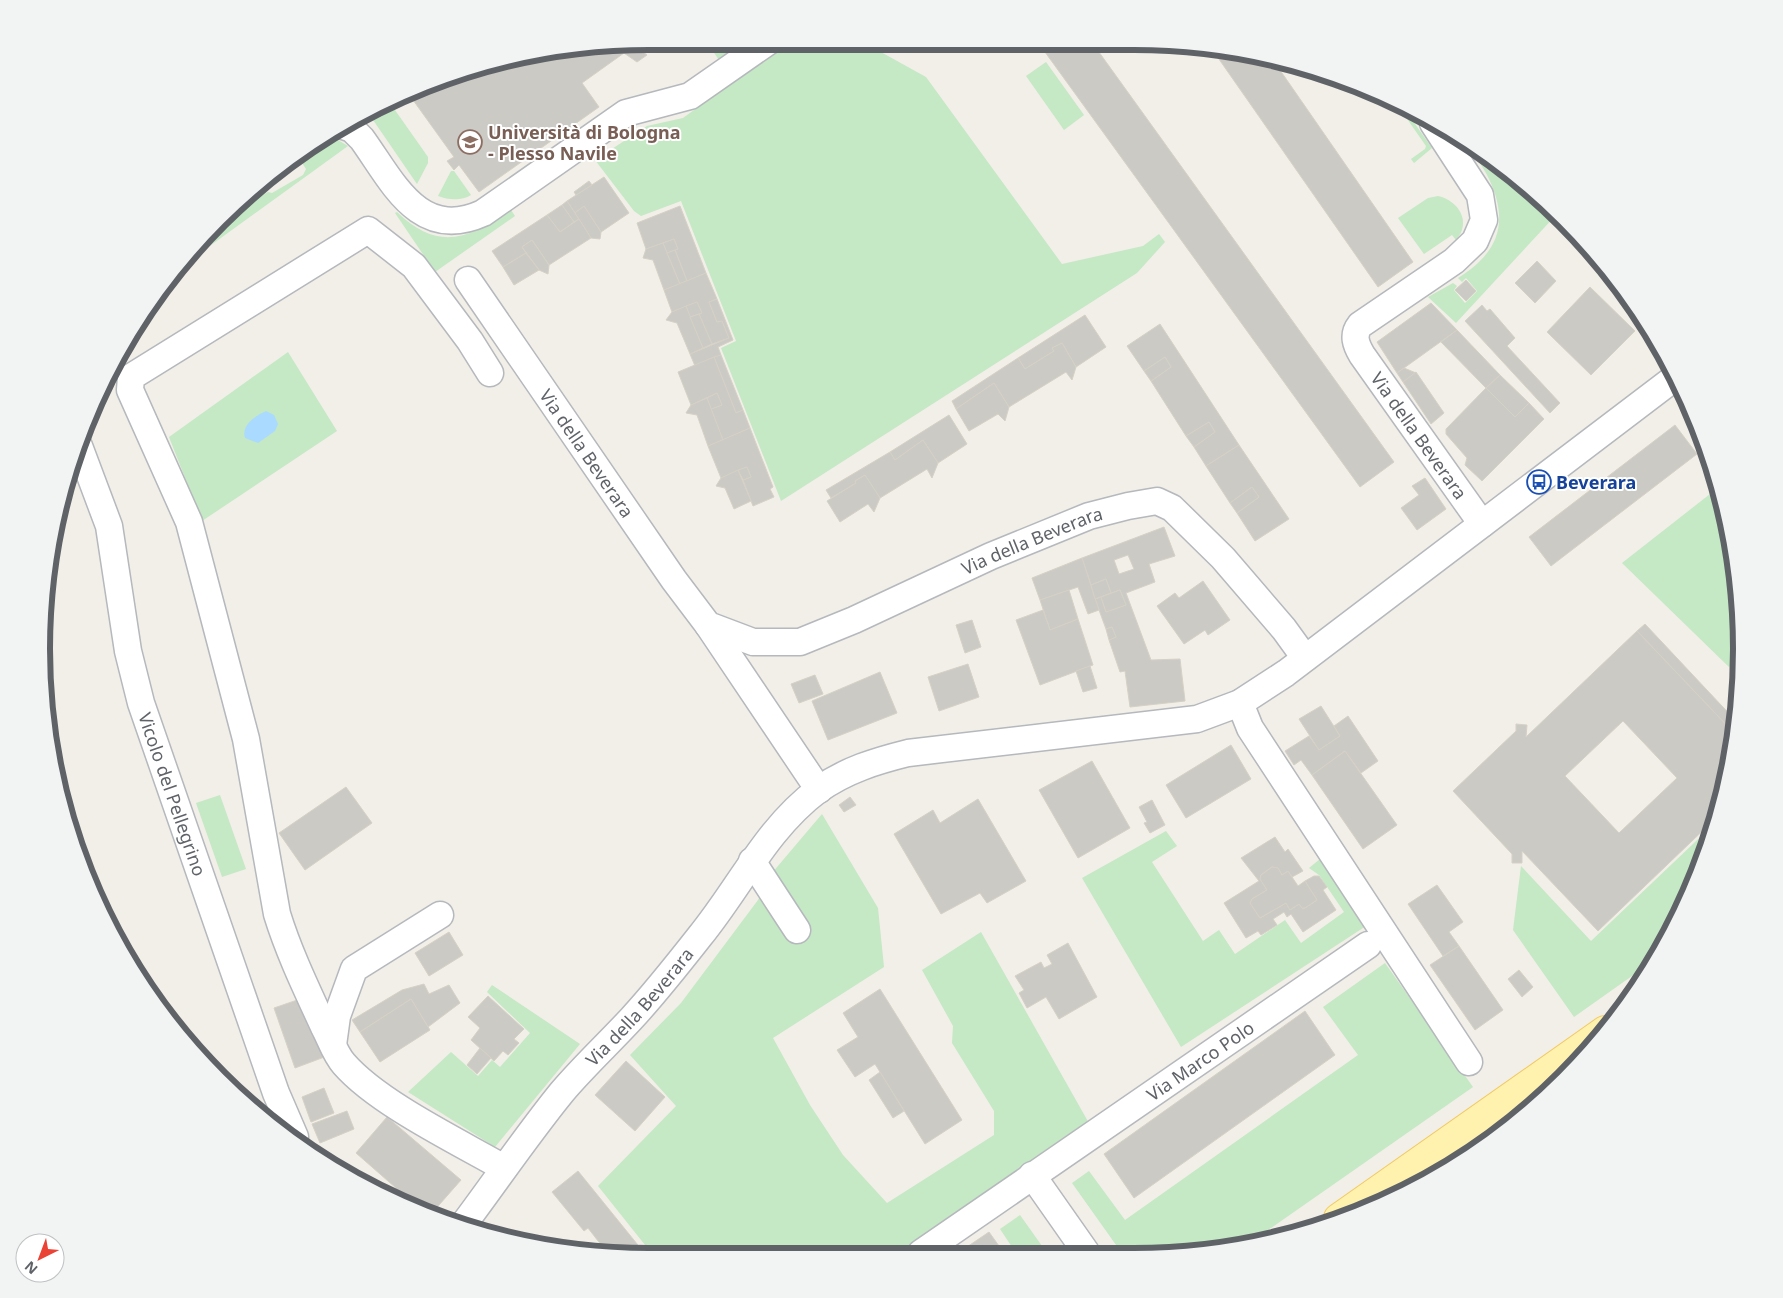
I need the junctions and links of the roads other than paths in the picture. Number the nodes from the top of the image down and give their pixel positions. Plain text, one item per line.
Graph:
1 (756, 50) edge
2 (351, 129) edge
3 (1440, 134) edge
4 (468, 280) dead end
5 (490, 373) dead end
6 (1670, 382) edge
7 (82, 455) edge
8 (1482, 524) junction
9 (708, 625) junction
10 (1305, 658) junction
11 (1240, 703) junction
12 (819, 790) junction
13 (752, 861) junction
14 (440, 915) dead end
15 (797, 930) dead end
16 (1368, 945) dead end
17 (333, 1045) junction
18 (1582, 1046) edge
19 (1469, 1062) dead end
20 (292, 1130) edge
21 (504, 1168) junction
22 (1032, 1175) junction
23 (1358, 1204) edge
24 (467, 1219) edge
25 (928, 1248) edge
26 (1083, 1248) edge

1 - 2 street
3 - 8 street, Via della Beverara
4 - 9 street, Via della Beverara
5 - 17 street
6 - 8 street, Via della Beverara
7 - 20 street, Vicolo del Pellegrino
8 - 10 street, Via della Beverara
9 - 10 street, Via della Beverara
9 - 12 street, Via della Beverara
10 - 11 street, Via della Beverara
11 - 12 street, Via della Beverara
11 - 19 street
12 - 13 street, Via della Beverara
13 - 15 street
13 - 21 street, Via della Beverara
14 - 17 street
16 - 22 street, Via Marco Polo
17 - 21 street
18 - 23 main road
21 - 24 street, Via della Beverara
22 - 25 street, Via Marco Polo
22 - 26 street

